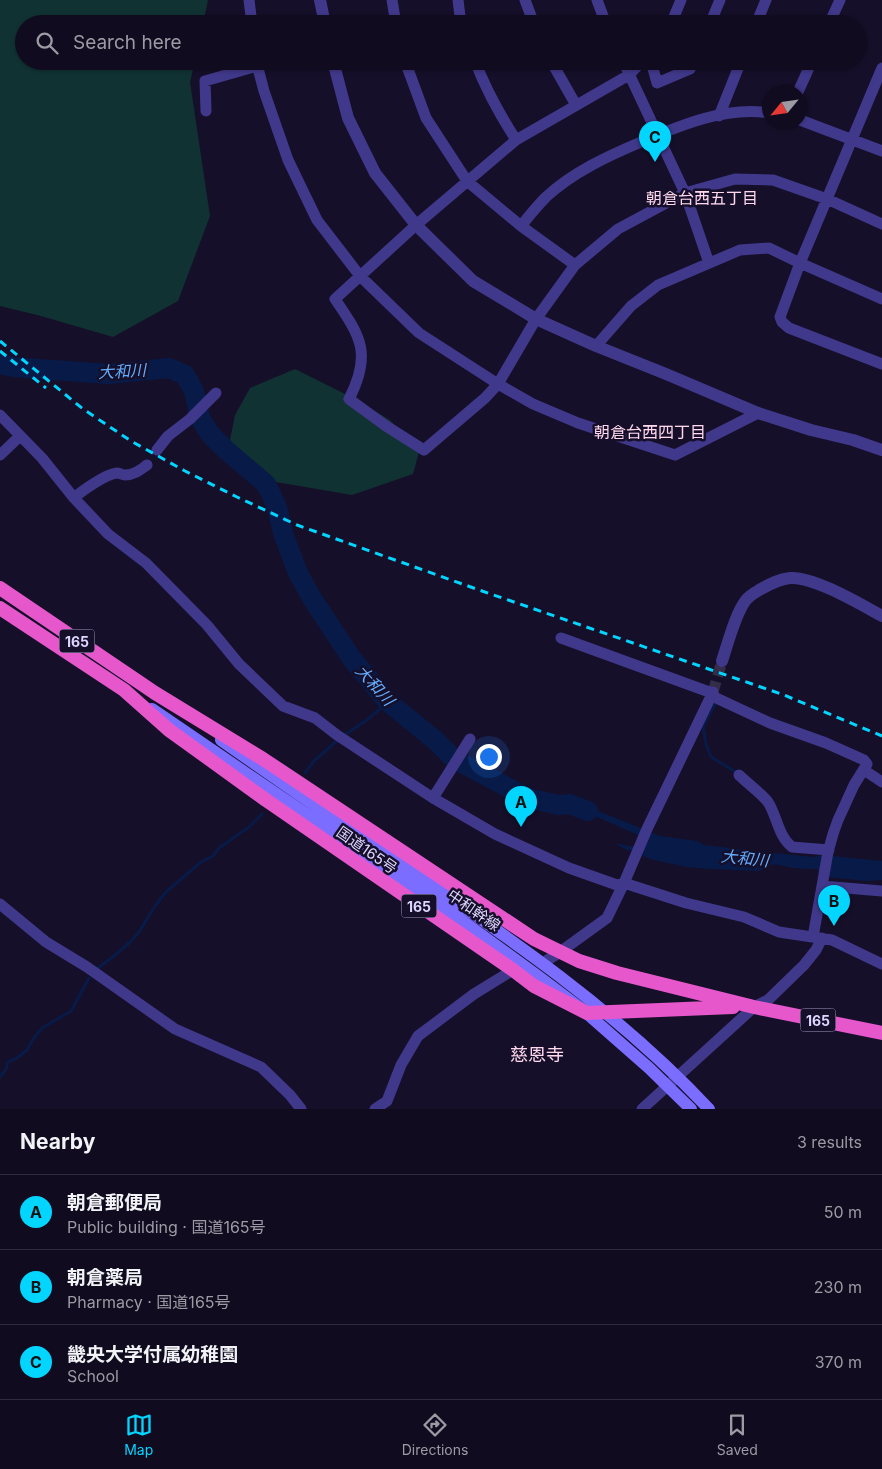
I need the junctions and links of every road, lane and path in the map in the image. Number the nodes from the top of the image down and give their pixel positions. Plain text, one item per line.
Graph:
1 (249, 0) edge
2 (320, 0) edge
3 (392, 0) edge
4 (458, 0) edge
5 (525, 0) edge
6 (597, 0) edge
7 (681, 0) edge
8 (720, 0) edge
9 (766, 0) edge
10 (840, 0) edge
11 (251, 15) edge
12 (323, 15) edge
13 (394, 15) edge
14 (460, 15) edge
15 (531, 15) edge
16 (603, 15) edge
17 (675, 15) edge
18 (714, 15) edge
19 (760, 15) edge
20 (833, 15) edge
21 (882, 68) edge
22 (238, 70) edge
23 (258, 70) edge
24 (336, 70) edge
25 (408, 70) edge
26 (478, 70) edge
27 (556, 70) edge
28 (627, 70) edge
29 (634, 70) edge
30 (653, 70) edge
31 (688, 70) edge
32 (737, 70) edge
33 (808, 70) edge
34 (629, 75) junction
35 (879, 82) edge
36 (801, 85) edge
37 (576, 105) junction
38 (206, 111) dead end
39 (762, 112) edge
40 (719, 116) junction
41 (807, 123) edge
42 (658, 135) junction
43 (516, 140) junction
44 (853, 140) junction
45 (882, 151) edge
46 (467, 181) junction
47 (685, 193) junction
48 (827, 199) junction
49 (882, 224) edge
50 (416, 225) junction
51 (521, 226) junction
52 (709, 263) junction
53 (800, 263) junction
54 (575, 265) junction
55 (360, 276) junction
56 (882, 299) edge
57 (536, 319) junction
58 (596, 346) junction
59 (882, 364) edge
60 (498, 384) junction
61 (216, 393) dead end
62 (758, 413) junction
63 (0, 415) edge
64 (20, 436) junction
65 (157, 450) dead end
66 (882, 450) edge
67 (0, 455) edge
68 (147, 465) dead end
69 (74, 498) junction
70 (0, 588) edge
71 (0, 608) edge
72 (882, 616) edge
73 (561, 638) dead end
74 (722, 661) tunnel mouth
75 (124, 690) junction
76 (154, 694) junction
77 (712, 694) junction
78 (470, 739) dead end
79 (864, 770) junction
80 (739, 774) dead end
81 (882, 782) edge
82 (433, 798) junction
83 (828, 851) junction
84 (624, 883) junction
85 (822, 885) junction
86 (882, 891) edge
87 (0, 904) edge
88 (460, 912) junction
89 (817, 938) junction
90 (560, 952) junction
91 (546, 961) dead end
92 (882, 964) edge
93 (516, 969) junction
94 (754, 1007) junction
95 (588, 1013) junction
96 (882, 1033) edge
97 (681, 1073) junction
98 (665, 1088) junction
99 (301, 1109) edge
100 (375, 1109) edge
101 (642, 1109) edge
102 (685, 1109) edge
103 (691, 1109) edge
104 (709, 1109) edge
105 (715, 1109) edge

1 - 11 street
2 - 12 street
3 - 13 street
4 - 14 street
5 - 15 street
6 - 16 street
7 - 17 street
8 - 18 street
9 - 19 street
10 - 20 street
21 - 35 street
22 - 38 street
23 - 55 street
24 - 50 street
25 - 46 street
26 - 43 street
27 - 37 street
28 - 34 street
29 - 34 street
30 - 31 street
32 - 40 street
33 - 36 street
34 - 37 street
34 - 42 street
35 - 44 street
37 - 43 street
39 - 40 street
40 - 42 street
41 - 44 street
42 - 47 street
42 - 51 street
43 - 46 street
44 - 45 street
44 - 48 street
46 - 50 street
46 - 51 street
47 - 48 street
47 - 52 street
47 - 54 street
48 - 49 street
48 - 53 street
50 - 55 street
50 - 57 street
51 - 54 street
52 - 53 street
52 - 58 street
53 - 56 street
53 - 59 street
54 - 57 street
55 - 60 street
55 - 60 street
57 - 58 street
57 - 60 street
58 - 62 street
60 - 62 street
61 - 65 street
62 - 66 street
63 - 64 street
64 - 67 street
64 - 69 street
68 - 69 street
69 - 82 street
70 - 76 highway, 国道165号 / 165
71 - 75 highway, 国道165号 / 165
72 - 74 street
73 - 77 street
75 - 88 main road, 中和幹線
75 - 93 highway, 国道165号 / 165
76 - 88 main road, 中和幹線
76 - 90 highway, 国道165号 / 165
77 - 79 street
77 - 84 street
78 - 82 street
79 - 81 street
79 - 83 street
80 - 83 street
82 - 84 street
83 - 85 street
84 - 89 street
84 - 90 street
85 - 86 street
85 - 89 street
87 - 99 street
88 - 103 main road, 中和幹線
88 - 104 main road, 中和幹線
89 - 92 street
89 - 94 street
90 - 91 street
90 - 94 highway, 国道165号 / 165
93 - 95 highway, 国道165号 / 165
93 - 100 street
94 - 95 highway, 国道165号 / 165
94 - 96 highway, 国道165号 / 165
94 - 97 street
95 - 98 street
97 - 98 street
97 - 105 street
98 - 101 street
98 - 102 street

